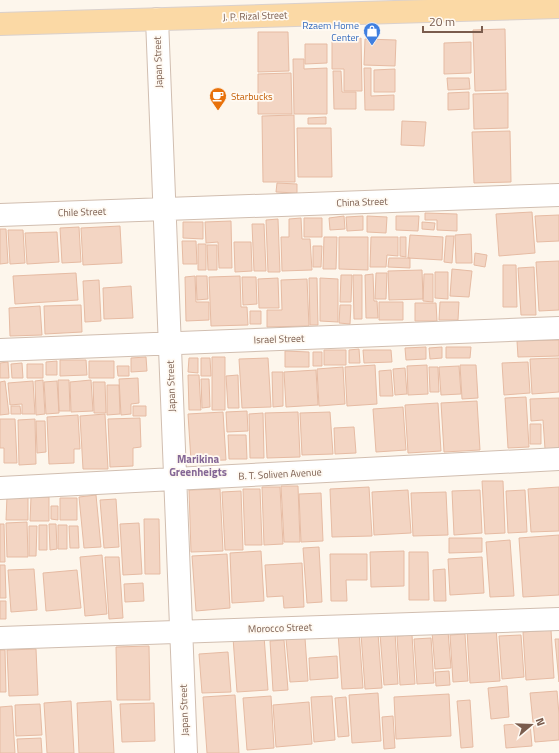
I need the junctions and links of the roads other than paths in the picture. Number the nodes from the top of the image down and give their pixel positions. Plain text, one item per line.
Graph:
1 (397, 6) edge
2 (419, 6) edge
3 (352, 7) edge
4 (559, 8) edge
5 (157, 19) junction
6 (0, 24) edge
7 (559, 195) edge
8 (164, 210) junction
9 (0, 215) edge
10 (559, 328) edge
11 (169, 343) junction
12 (0, 350) edge
13 (559, 459) edge
14 (175, 480) junction
15 (0, 488) edge
16 (559, 619) edge
17 (181, 632) junction
18 (0, 638) edge
19 (186, 753) edge

1 - 2 main road, J. P. Rizal Street
1 - 3 main road, J. P. Rizal Street
2 - 4 main road, J. P. Rizal Street
3 - 5 main road, J. P. Rizal Street
5 - 6 main road, J. P. Rizal Street
5 - 8 street, Japan Street
7 - 8 street, China Street
8 - 9 street, Chile Street
8 - 11 street, Japan Street
10 - 11 street, Israel Street
11 - 12 street, Israel Street
11 - 14 street, Japan Street
13 - 14 street, B. T. Soliven Avenue
14 - 15 street, B. T. Soliven Avenue
14 - 17 street, Japan Street
16 - 17 street, Morocco Street
17 - 18 street, Morocco Street
17 - 19 street, Japan Street

